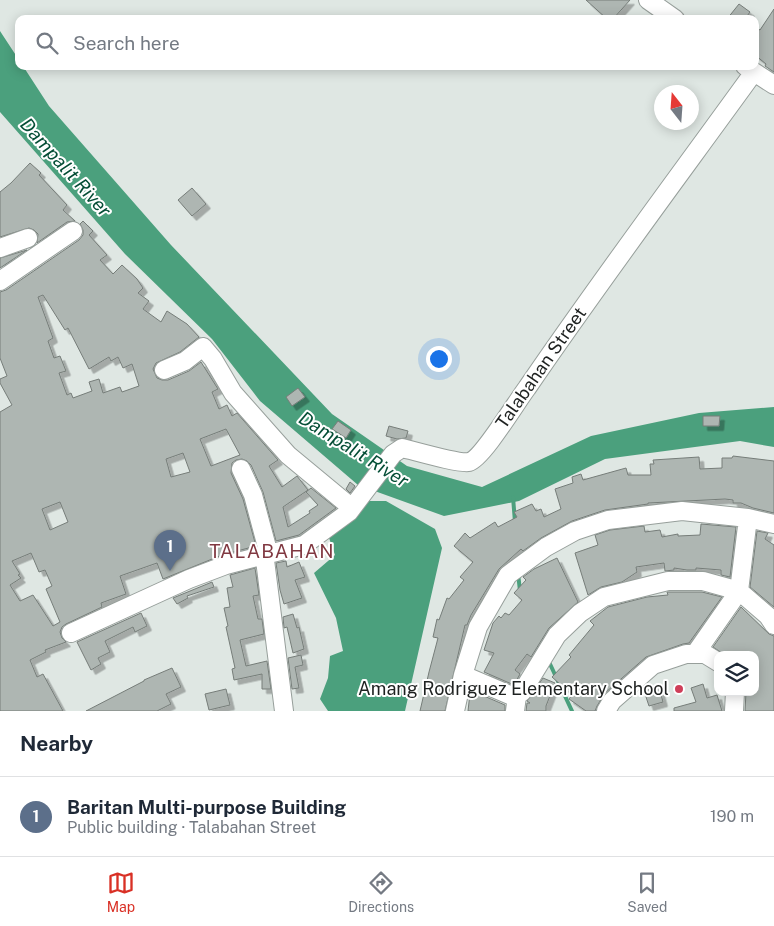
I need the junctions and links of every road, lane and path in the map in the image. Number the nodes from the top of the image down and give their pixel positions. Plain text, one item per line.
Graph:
1 (648, 0) edge
2 (670, 15) edge
3 (749, 70) edge
4 (752, 70) edge
5 (774, 85) edge
6 (73, 231) dead end
7 (28, 238) dead end
8 (0, 248) edge
9 (0, 281) edge
10 (164, 370) dead end
11 (241, 469) dead end
12 (352, 508) junction
13 (748, 518) junction
14 (774, 524) edge
15 (267, 555) junction
16 (739, 592) junction
17 (774, 624) edge
18 (71, 633) dead end
19 (695, 654) junction
20 (714, 660) edge
21 (463, 675) junction
22 (735, 696) edge
23 (516, 703) edge
24 (284, 711) edge
25 (455, 711) edge
26 (606, 711) edge
27 (734, 711) edge

1 - 2 street
3 - 12 street, Talabahan Street
4 - 5 street
6 - 9 street
7 - 8 street
10 - 12 street
11 - 15 street
12 - 15 street, Talabahan Street
13 - 14 street
13 - 16 street
13 - 21 street
15 - 18 street, Talabahan Street
15 - 24 street
16 - 17 street
16 - 19 street
16 - 23 street
19 - 20 street
19 - 26 street
21 - 23 street
21 - 25 street
22 - 27 street

